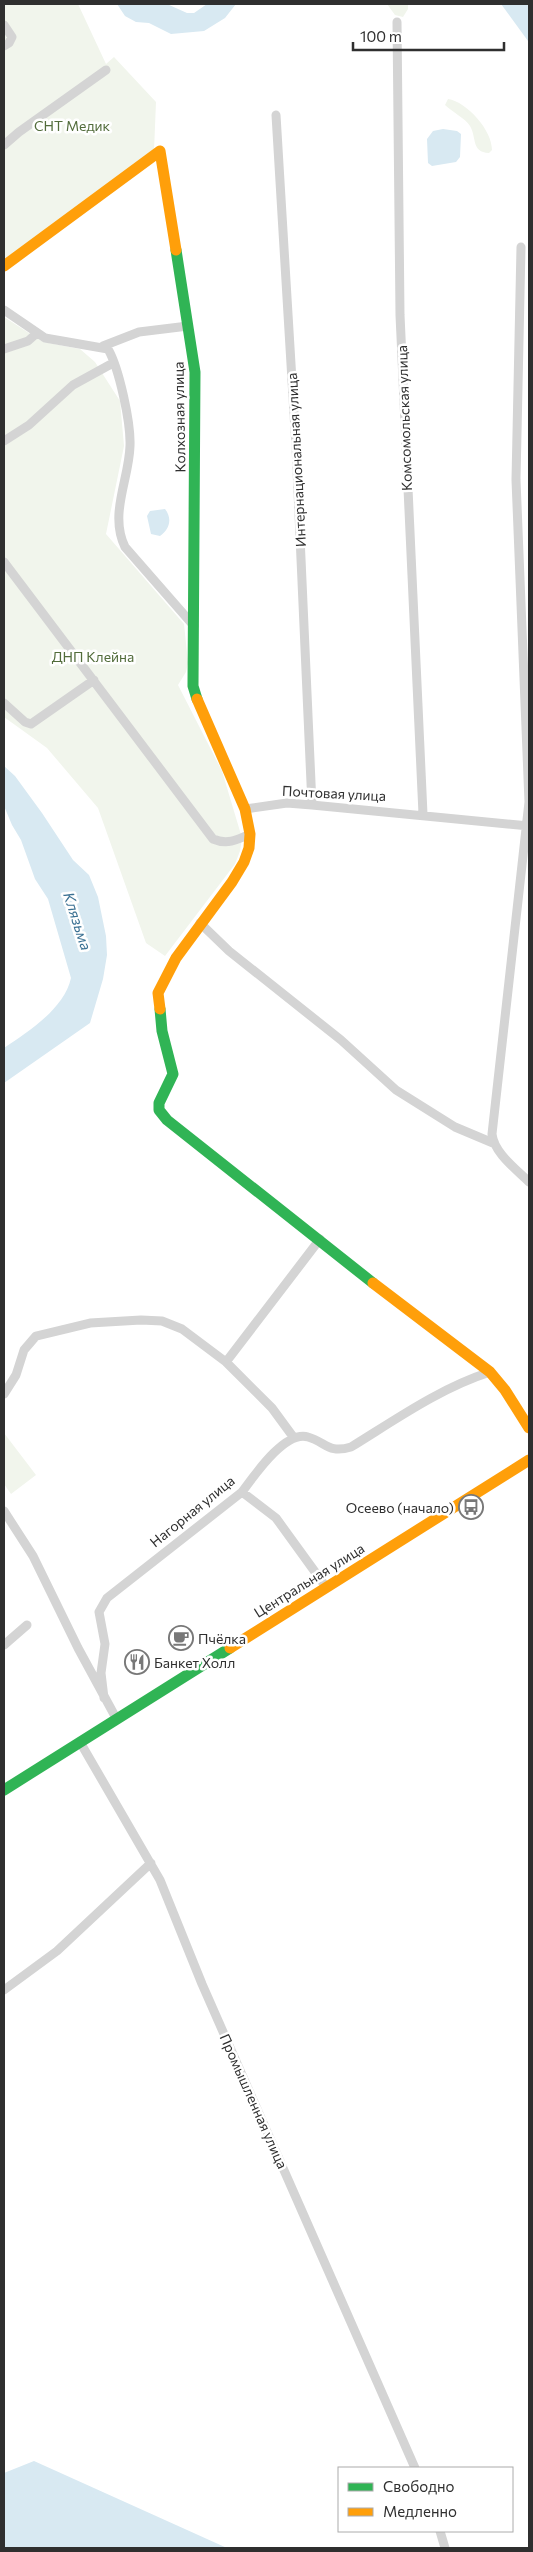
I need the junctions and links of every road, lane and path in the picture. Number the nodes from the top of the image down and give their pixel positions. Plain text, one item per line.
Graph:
1 (397, 22) dead end
2 (4, 25) edge
3 (4, 46) edge
4 (106, 70) dead end
5 (276, 115) dead end
6 (4, 145) edge
7 (521, 247) dead end
8 (4, 266) edge
9 (4, 310) edge
10 (188, 326) junction
11 (37, 333) junction
12 (103, 346) junction
13 (4, 349) edge
14 (114, 363) junction
15 (4, 440) edge
16 (4, 562) edge
17 (194, 627) junction
18 (94, 680) junction
19 (4, 703) edge
20 (312, 805) junction
21 (245, 809) junction
22 (422, 814) junction
23 (528, 826) edge
24 (250, 834) junction
25 (197, 926) junction
26 (493, 1142) junction
27 (529, 1182) edge
28 (320, 1239) junction
29 (226, 1362) junction
30 (490, 1372) junction
31 (4, 1394) edge
32 (529, 1428) edge
33 (294, 1438) junction
34 (529, 1460) edge
35 (242, 1492) junction
36 (4, 1511) edge
37 (326, 1587) junction
38 (27, 1625) dead end
39 (4, 1644) edge
40 (104, 1698) junction
41 (116, 1718) junction
42 (80, 1742) junction
43 (4, 1790) edge
44 (151, 1862) junction
45 (4, 1990) edge
46 (415, 2467) edge
47 (440, 2532) edge
48 (445, 2548) edge

1 - 22 street, Комсомольская улица
2 - 3 street
4 - 6 street
5 - 20 street, Интернациональная улица
7 - 23 street
8 - 10 street, Колхозная улица
9 - 11 street
10 - 12 street
10 - 17 street, Колхозная улица
11 - 12 street
11 - 13 street
12 - 14 street
14 - 15 street
14 - 17 street
16 - 18 street
17 - 21 street, Колхозная улица
18 - 19 street
18 - 24 street
20 - 21 street, Почтовая улица
20 - 22 street, Почтовая улица
21 - 24 street
22 - 23 street, Почтовая улица
23 - 26 street
24 - 25 street
25 - 26 street
25 - 28 street
26 - 27 street
28 - 29 street
28 - 30 street
29 - 31 street
29 - 33 street
30 - 32 street
30 - 33 street
33 - 35 street, Нагорная улица
34 - 37 street, Центральная улица
35 - 37 street
35 - 40 street, Нагорная улица
36 - 40 street
37 - 41 street, Центральная улица
38 - 39 street
40 - 41 street
41 - 42 street, Центральная улица
42 - 43 street, Центральная улица
42 - 44 street, Промышленная улица
44 - 45 street
44 - 46 street, Промышленная улица
47 - 48 street

